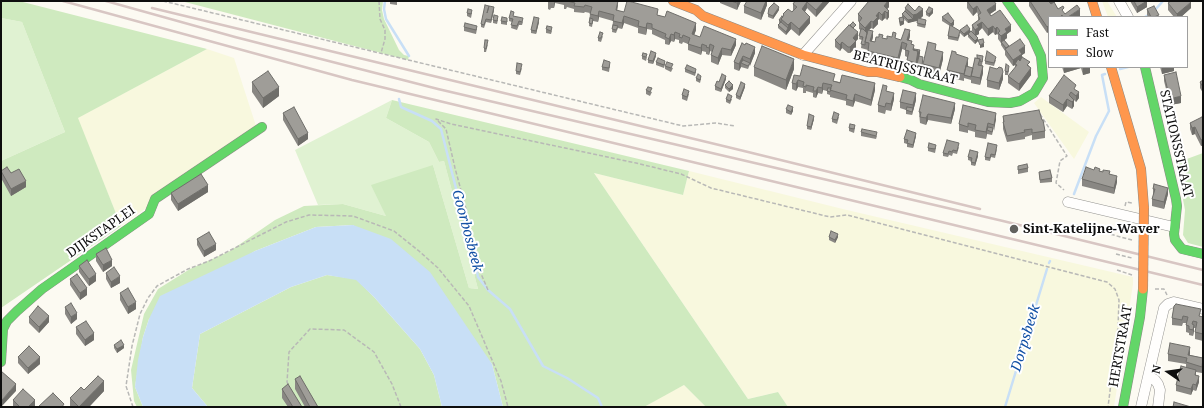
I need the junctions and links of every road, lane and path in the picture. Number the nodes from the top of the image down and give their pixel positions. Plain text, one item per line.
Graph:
1 (164, 1) edge
2 (379, 1) edge
3 (673, 1) edge
4 (851, 1) edge
5 (1007, 1) edge
6 (1092, 1) edge
7 (1119, 1) edge
8 (1097, 16) edge
9 (1127, 16) edge
10 (380, 53) junction
11 (803, 55) junction
12 (1112, 68) edge
13 (1145, 68) edge
14 (1037, 110) edge
15 (735, 126) dead end
16 (262, 127) dead end
17 (1064, 190) dead end
18 (1068, 202) dead end
19 (1076, 225) dead end
20 (1174, 226) junction
21 (1137, 241) dead end
22 (1116, 254) dead end
23 (1203, 254) edge
24 (1137, 259) dead end
25 (1117, 270) dead end
26 (1136, 276) dead end
27 (1146, 289) junction
28 (1164, 289) dead end
29 (488, 290) dead end
30 (1203, 309) edge
31 (1, 362) edge
32 (1149, 376) junction
33 (291, 388) edge
34 (133, 407) edge
35 (401, 407) edge
36 (508, 407) edge
37 (1108, 407) edge
38 (1123, 407) edge
39 (1142, 407) edge
40 (1158, 407) edge

1 - 10 path
2 - 10 path
3 - 11 street, BEATRIJSSTRAAT
4 - 11 street
5 - 11 street, BEATRIJSSTRAAT
6 - 8 street
7 - 9 street
10 - 15 path
12 - 27 street, bridge
13 - 20 street, STATIONSSTRAAT
14 - 17 path
16 - 31 street, DIJKSTAPLEI
18 - 20 street
19 - 21 path
20 - 23 street
22 - 24 path
25 - 26 path
27 - 28 path
27 - 38 street, HERTSTRAAT
29 - 37 path
30 - 32 street
32 - 39 street
32 - 40 street
33 - 35 path
34 - 36 path

